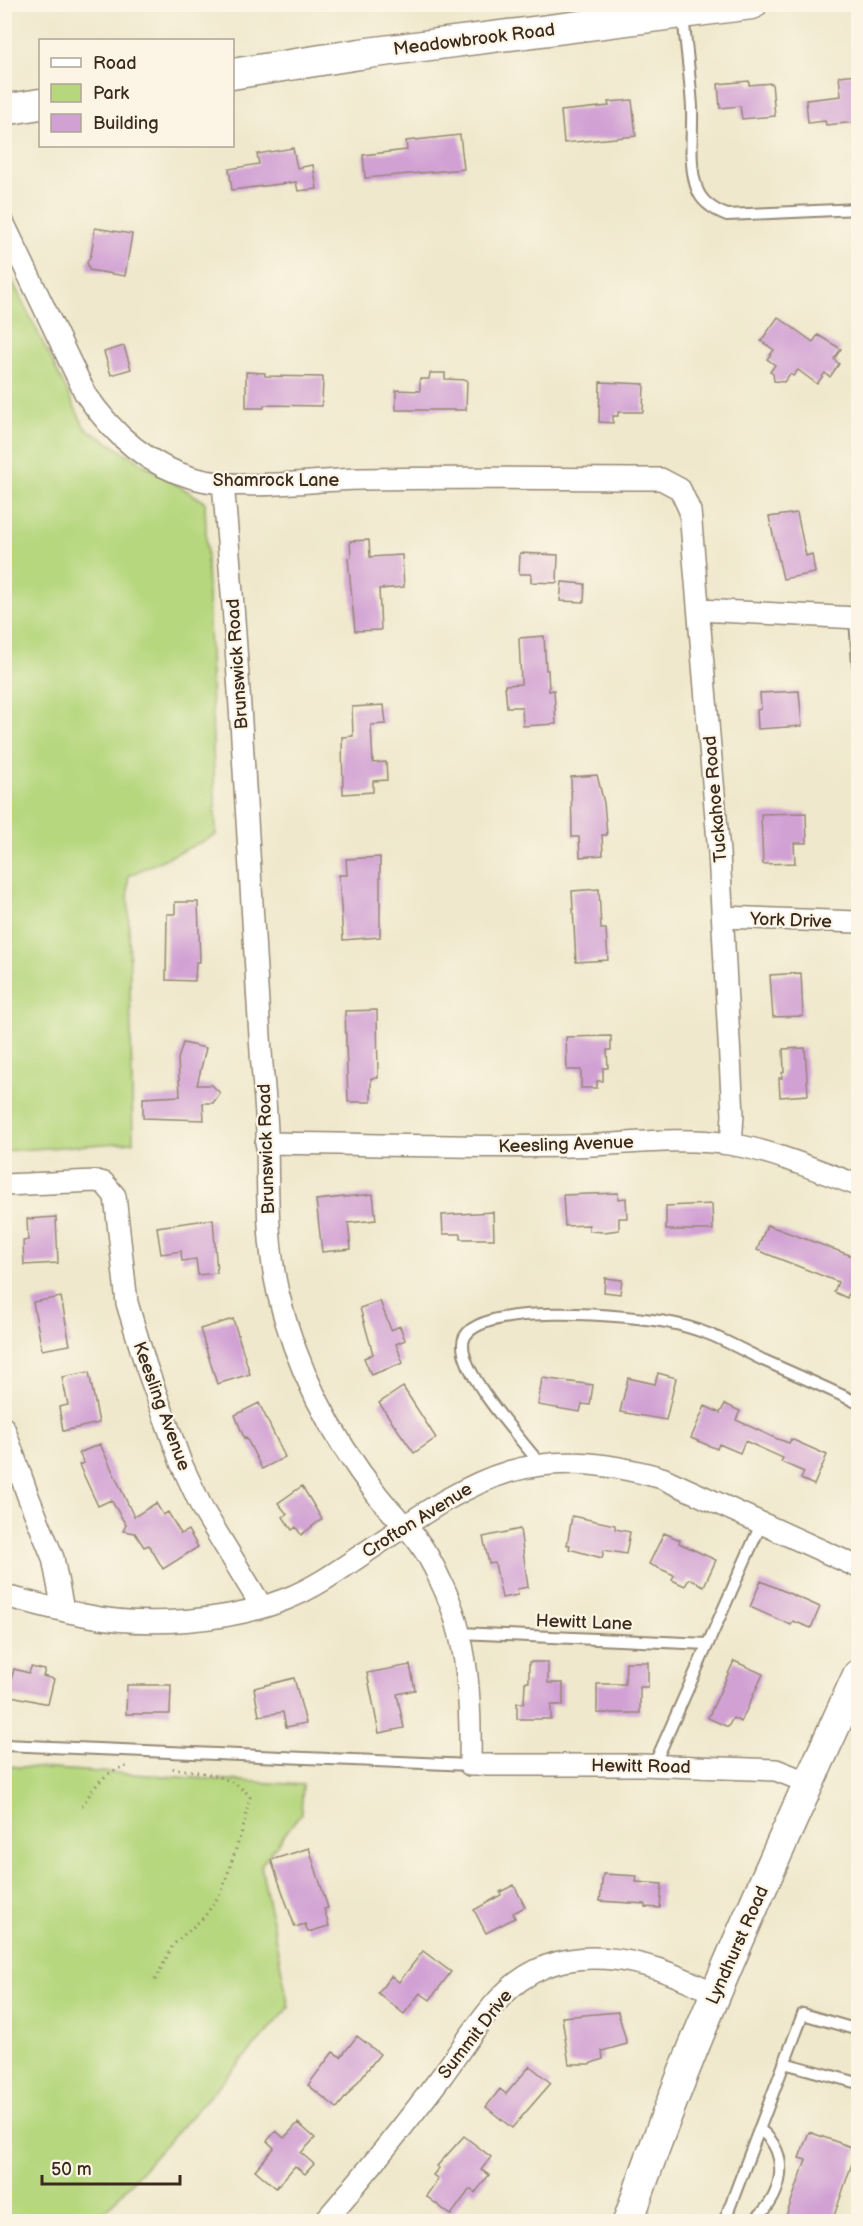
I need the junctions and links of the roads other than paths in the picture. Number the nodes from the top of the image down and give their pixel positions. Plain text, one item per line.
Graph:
1 (752, 4) edge
2 (683, 13) junction
3 (234, 74) edge
4 (39, 104) edge
5 (4, 110) edge
6 (858, 209) edge
7 (4, 224) edge
8 (651, 479) joint
9 (223, 483) junction
10 (699, 610) junction
11 (857, 618) edge
12 (858, 665) edge
13 (723, 917) junction
14 (858, 922) edge
15 (266, 1143) junction
16 (731, 1144) junction
17 (4, 1185) edge
18 (858, 1185) edge
19 (858, 1402) edge
20 (4, 1428) edge
21 (541, 1464) junction
22 (762, 1522) junction
23 (404, 1526) junction
24 (858, 1567) edge
25 (4, 1596) edge
26 (262, 1607) junction
27 (63, 1610) junction
28 (459, 1633) junction
29 (708, 1644) junction
30 (858, 1675) edge
31 (4, 1745) edge
32 (654, 1765) junction
33 (470, 1766) junction
34 (809, 1783) junction
35 (715, 1994) junction
36 (858, 2030) edge
37 (784, 2063) junction
38 (858, 2083) edge
39 (759, 2129) junction
40 (324, 2222) edge
41 (628, 2222) edge
42 (724, 2222) edge
43 (751, 2222) edge

1 - 2 main road, Meadowbrook Road
2 - 3 main road, Meadowbrook Road
2 - 6 lane
4 - 5 main road
7 - 9 street, Shamrock Lane
8 - 9 street, Shamrock Lane
8 - 10 street, Tuckahoe Road
9 - 15 street, Brunswick Road
10 - 11 street
10 - 13 street, Tuckahoe Road
11 - 12 lane
13 - 14 street, York Drive
13 - 16 street, Tuckahoe Road
15 - 16 street, Keesling Avenue
15 - 23 street, Brunswick Road
16 - 18 street, Keesling Avenue
17 - 26 street, Keesling Avenue
19 - 21 lane
20 - 27 street
21 - 22 street, Crofton Avenue
21 - 23 street, Crofton Avenue
22 - 24 street, Crofton Avenue
22 - 29 lane
23 - 26 street, Crofton Avenue
23 - 28 street, Brunswick Road
25 - 27 street, Crofton Avenue
26 - 27 street, Crofton Avenue
28 - 29 lane, Hewitt Lane
28 - 33 street, Brunswick Road
29 - 32 lane
30 - 34 main road, Lyndhurst Road
31 - 33 lane
32 - 33 street, Hewitt Road
32 - 34 street, Hewitt Road
34 - 35 main road, Lyndhurst Road
35 - 40 street, Summit Drive
35 - 41 main road, Lyndhurst Road
36 - 37 lane
37 - 38 lane
37 - 39 lane
39 - 42 lane
39 - 43 lane

